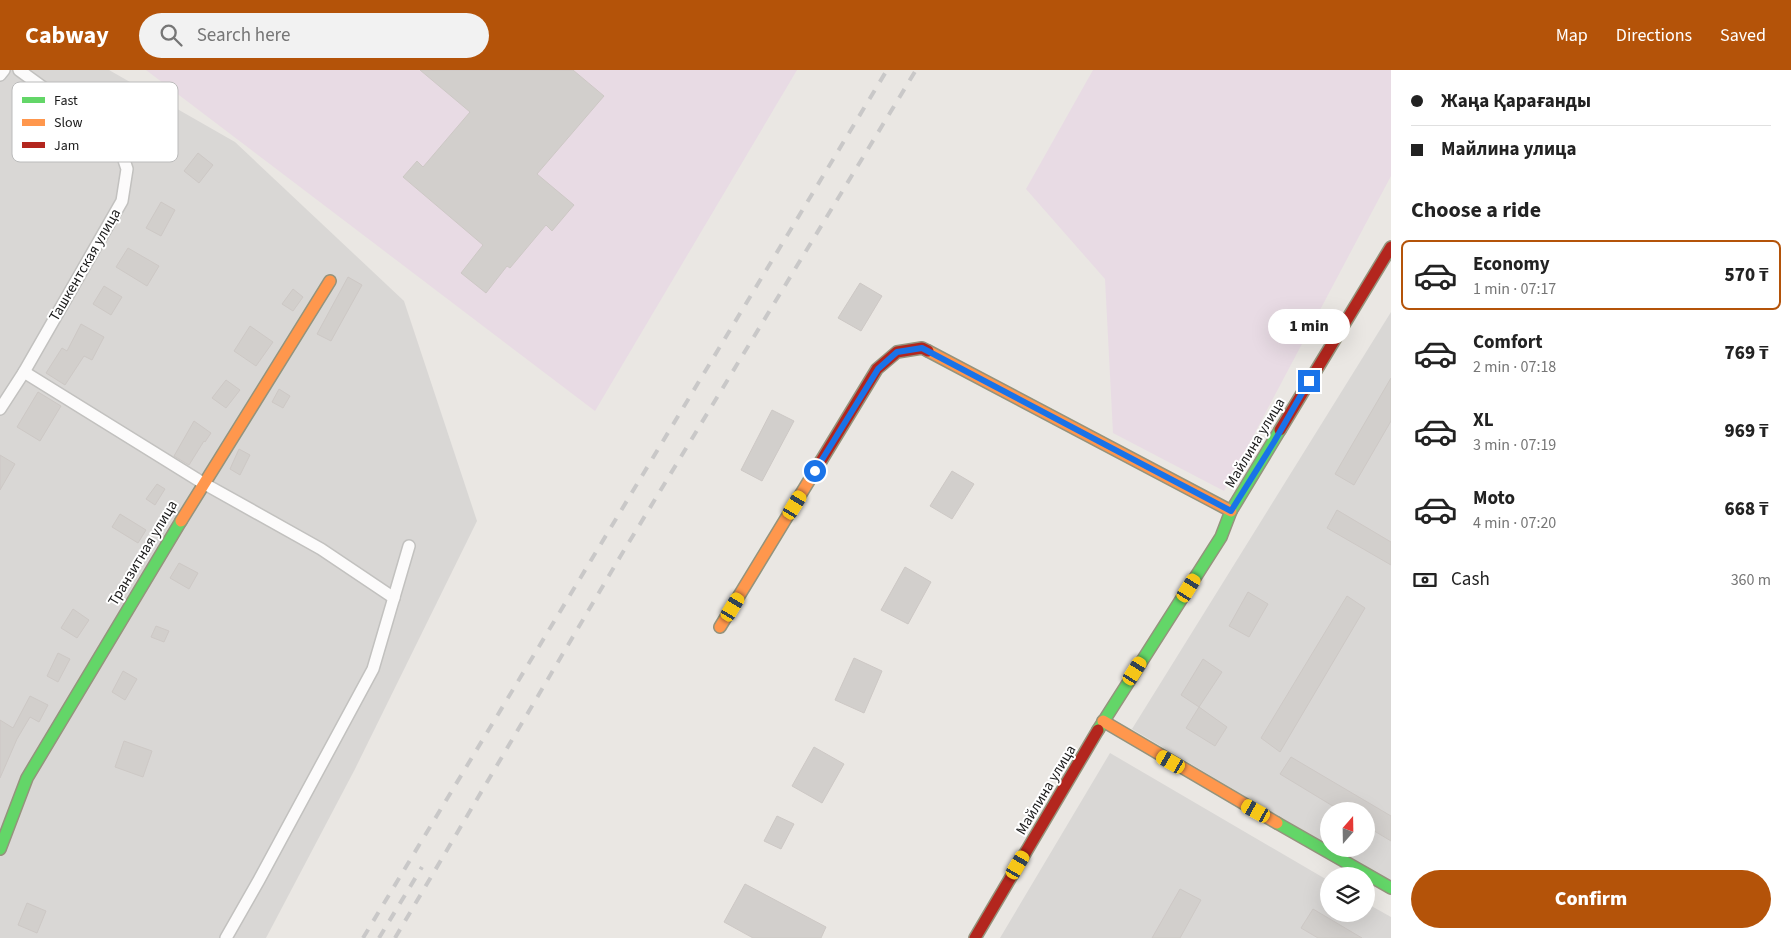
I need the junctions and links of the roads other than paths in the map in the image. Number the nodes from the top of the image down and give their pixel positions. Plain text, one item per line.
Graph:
1 (4, 70) edge
2 (18, 70) edge
3 (0, 76) edge
4 (35, 82) edge
5 (125, 162) edge
6 (1391, 247) edge
7 (330, 281) dead end
8 (24, 372) junction
9 (0, 408) edge
10 (203, 483) junction
11 (1231, 511) junction
12 (409, 546) dead end
13 (394, 598) junction
14 (720, 627) dead end
15 (1103, 721) junction
16 (0, 849) edge
17 (1391, 888) edge
18 (226, 938) edge
19 (975, 938) edge

1 - 3 street
2 - 4 street, Ташкентская улица
5 - 8 street, Ташкентская улица
6 - 11 street, Майлина улица
7 - 10 street, Транзитная улица
8 - 9 street, Ташкентская улица
8 - 10 street
10 - 13 street
10 - 16 street, Транзитная улица
11 - 14 street
11 - 15 street, Майлина улица
12 - 13 street
13 - 18 street
15 - 17 street
15 - 19 street, Майлина улица

